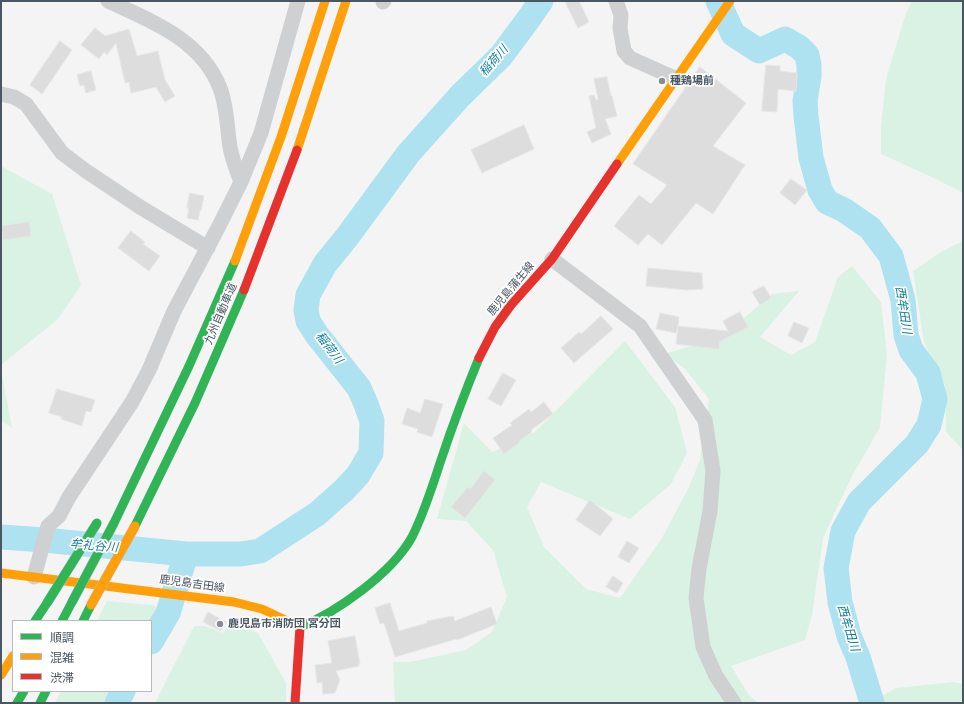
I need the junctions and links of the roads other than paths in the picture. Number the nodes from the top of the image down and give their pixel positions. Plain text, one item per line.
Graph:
1 (108, 1) edge
2 (298, 1) edge
3 (325, 1) edge
4 (346, 1) edge
5 (616, 1) edge
6 (730, 1) edge
7 (677, 79) junction
8 (1, 94) edge
9 (241, 182) junction
10 (208, 248) junction
11 (552, 259) junction
12 (212, 312) junction
13 (177, 370) dead end
14 (99, 520) dead end
15 (1, 573) edge
16 (34, 577) junction
17 (36, 620) edge
18 (63, 620) edge
19 (84, 620) edge
20 (300, 627) junction
21 (12, 658) edge
22 (1, 675) edge
23 (24, 692) edge
24 (46, 692) edge
25 (18, 703) edge
26 (40, 703) edge
27 (295, 703) edge
28 (734, 703) edge

1 - 9 street
2 - 9 street
3 - 12 main road, 九州自動車道
4 - 19 main road, 九州自動車道, bridge
5 - 7 street
6 - 7 main road, 鹿児島蒲生線
7 - 11 main road, 鹿児島蒲生線
8 - 10 street
9 - 10 street
10 - 16 street
11 - 20 main road, 鹿児島蒲生線
11 - 28 street
12 - 13 main road
12 - 18 main road, 九州自動車道, bridge
14 - 17 main road, bridge
15 - 16 main road, 鹿児島吉田線
16 - 20 main road, 鹿児島吉田線
20 - 27 main road
21 - 22 main road
23 - 25 main road
24 - 26 main road

